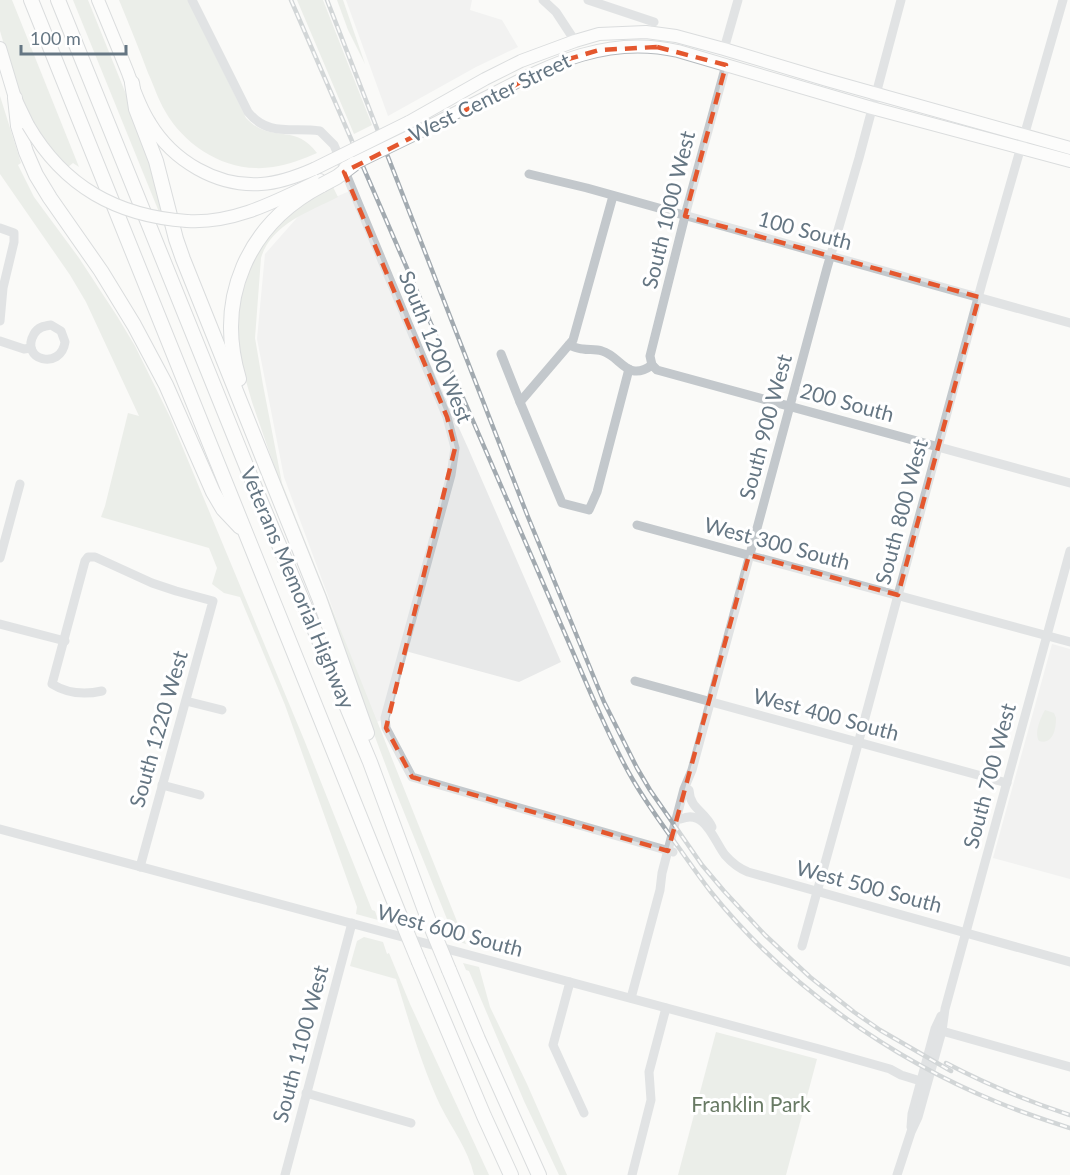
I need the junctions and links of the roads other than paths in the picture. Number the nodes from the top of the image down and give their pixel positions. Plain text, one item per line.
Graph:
1 (31, 0) edge
2 (58, 0) edge
3 (98, 0) edge
4 (192, 0) edge
5 (543, 0) edge
6 (588, 0) edge
7 (738, 0) edge
8 (901, 0) edge
9 (1063, 0) edge
10 (654, 22) dead end
11 (575, 41) junction
12 (0, 48) edge
13 (662, 48) junction
14 (724, 49) junction
15 (726, 65) junction
16 (132, 83) junction
17 (876, 94) junction
18 (15, 98) junction
19 (873, 108) junction
20 (420, 131) junction
21 (1022, 142) junction
22 (1070, 148) edge
23 (1070, 161) edge
24 (354, 164) joint
25 (529, 174) dead end
26 (318, 178) junction
27 (613, 196) junction
28 (685, 216) junction
29 (0, 228) edge
30 (830, 256) junction
31 (979, 297) junction
32 (0, 321) edge
33 (1070, 323) edge
34 (0, 341) edge
35 (569, 345) junction
36 (31, 348) dead end
37 (501, 354) dead end
38 (652, 365) junction
39 (629, 369) junction
40 (520, 402) junction
41 (790, 406) junction
42 (258, 445) junction
43 (938, 447) junction
44 (1070, 483) edge
45 (20, 484) dead end
46 (637, 525) dead end
47 (246, 533) junction
48 (1070, 551) edge
49 (749, 555) junction
50 (0, 558) edge
51 (898, 595) junction
52 (0, 624) edge
53 (1047, 636) junction
54 (64, 641) junction
55 (1070, 642) edge
56 (635, 681) dead end
57 (102, 692) dead end
58 (186, 701) junction
59 (710, 702) junction
60 (222, 710) dead end
61 (858, 743) junction
62 (370, 762) junction
63 (692, 770) junction
64 (1006, 783) junction
65 (162, 785) junction
66 (689, 790) junction
67 (200, 795) dead end
68 (681, 819) junction
69 (0, 829) edge
70 (714, 835) junction
71 (670, 851) junction
72 (140, 867) junction
73 (817, 891) junction
74 (352, 923) junction
75 (966, 932) junction
76 (802, 946) dead end
77 (1070, 962) edge
78 (570, 982) junction
79 (631, 998) junction
80 (666, 1008) junction
81 (945, 1009) junction
82 (942, 1031) junction
83 (1070, 1067) edge
84 (925, 1079) junction
85 (306, 1093) junction
86 (584, 1113) dead end
87 (411, 1123) dead end
88 (285, 1175) edge
89 (511, 1175) edge
90 (539, 1175) edge
91 (632, 1175) edge
92 (897, 1175) edge

1 - 47 highway, Veterans Memorial Highway
2 - 62 highway, Veterans Memorial Highway
3 - 16 main road, West Center Street
4 - 71 street, South 1200 West
5 - 11 street
6 - 10 street
7 - 14 street
8 - 17 street, South 900 West
9 - 21 street, South 800 West
11 - 13 main road
11 - 14 main road, West Center Street
11 - 20 main road
11 - 26 main road, West Center Street, bridge
12 - 18 main road, West Center Street
13 - 15 main road, West Center Street
13 - 20 main road, West Center Street
14 - 17 main road, West Center Street
15 - 19 main road, West Center Street
15 - 28 street, South 1000 West
16 - 26 main road, West Center Street
16 - 42 highway
17 - 19 street, South 900 West
17 - 21 main road, West Center Street
18 - 26 main road, West Center Street, bridge
18 - 47 highway
19 - 21 main road, West Center Street
19 - 30 street, South 900 West
20 - 24 main road, West Center Street, bridge
21 - 22 main road, West Center Street
21 - 23 main road, West Center Street
21 - 31 street, South 800 West
24 - 26 highway, bridge
25 - 27 street, 100 South
26 - 42 highway
27 - 28 street, 100 South
27 - 35 street
28 - 30 street, 100 South
28 - 38 street, South 1000 West
29 - 32 street
30 - 31 street, 100 South
30 - 41 street, South 900 West
31 - 33 street, 100 South
31 - 43 street, South 800 West
34 - 36 street
35 - 39 street
35 - 40 street
37 - 40 street
38 - 39 street
38 - 41 street, 200 South
39 - 40 street
41 - 43 street, 200 South
41 - 49 street, South 900 West
42 - 62 highway
43 - 44 street, 200 South
43 - 51 street, South 800 West
45 - 50 street
46 - 49 street, West 300 South
47 - 89 highway, Veterans Memorial Highway, bridge
48 - 53 street, South 700 West
49 - 51 street, West 300 South
49 - 59 street, South 900 West
51 - 53 street, West 300 South
51 - 61 street, South 800 West
52 - 54 street
53 - 55 street, West 300 South
53 - 64 street, South 700 West
54 - 57 street
54 - 58 street, South 1220 West
56 - 59 street, West 400 South
58 - 60 street
58 - 65 street, South 1220 West
59 - 61 street, West 400 South
59 - 63 street, South 900 West
61 - 64 street, West 400 South
61 - 73 street, South 800 West
62 - 90 highway, Veterans Memorial Highway, bridge
63 - 66 street, South 900 West
63 - 71 street, South 900 West
64 - 75 street, South 700 West
65 - 67 street
65 - 72 street, South 1220 West
66 - 68 street, South 900 West
66 - 70 street
68 - 70 street, West 500 South
68 - 71 street, South 900 West
69 - 72 street, West 600 South
70 - 73 street, West 500 South
71 - 79 street, South 900 West
72 - 74 street, West 600 South
73 - 75 street, West 500 South
73 - 76 street, South 800 West
74 - 78 street, West 600 South
74 - 85 street, South 1100 West
75 - 77 street, West 500 South
75 - 81 street, South 700 West
78 - 79 street, West 600 South
78 - 86 street
79 - 80 street, West 600 South
80 - 84 street, West 600 South
80 - 91 street
81 - 82 street, South 700 West
81 - 84 street, South 700 West
82 - 83 street
82 - 84 street, South 700 West
84 - 92 street, South 700 West
85 - 87 street
85 - 88 street, South 1100 West

